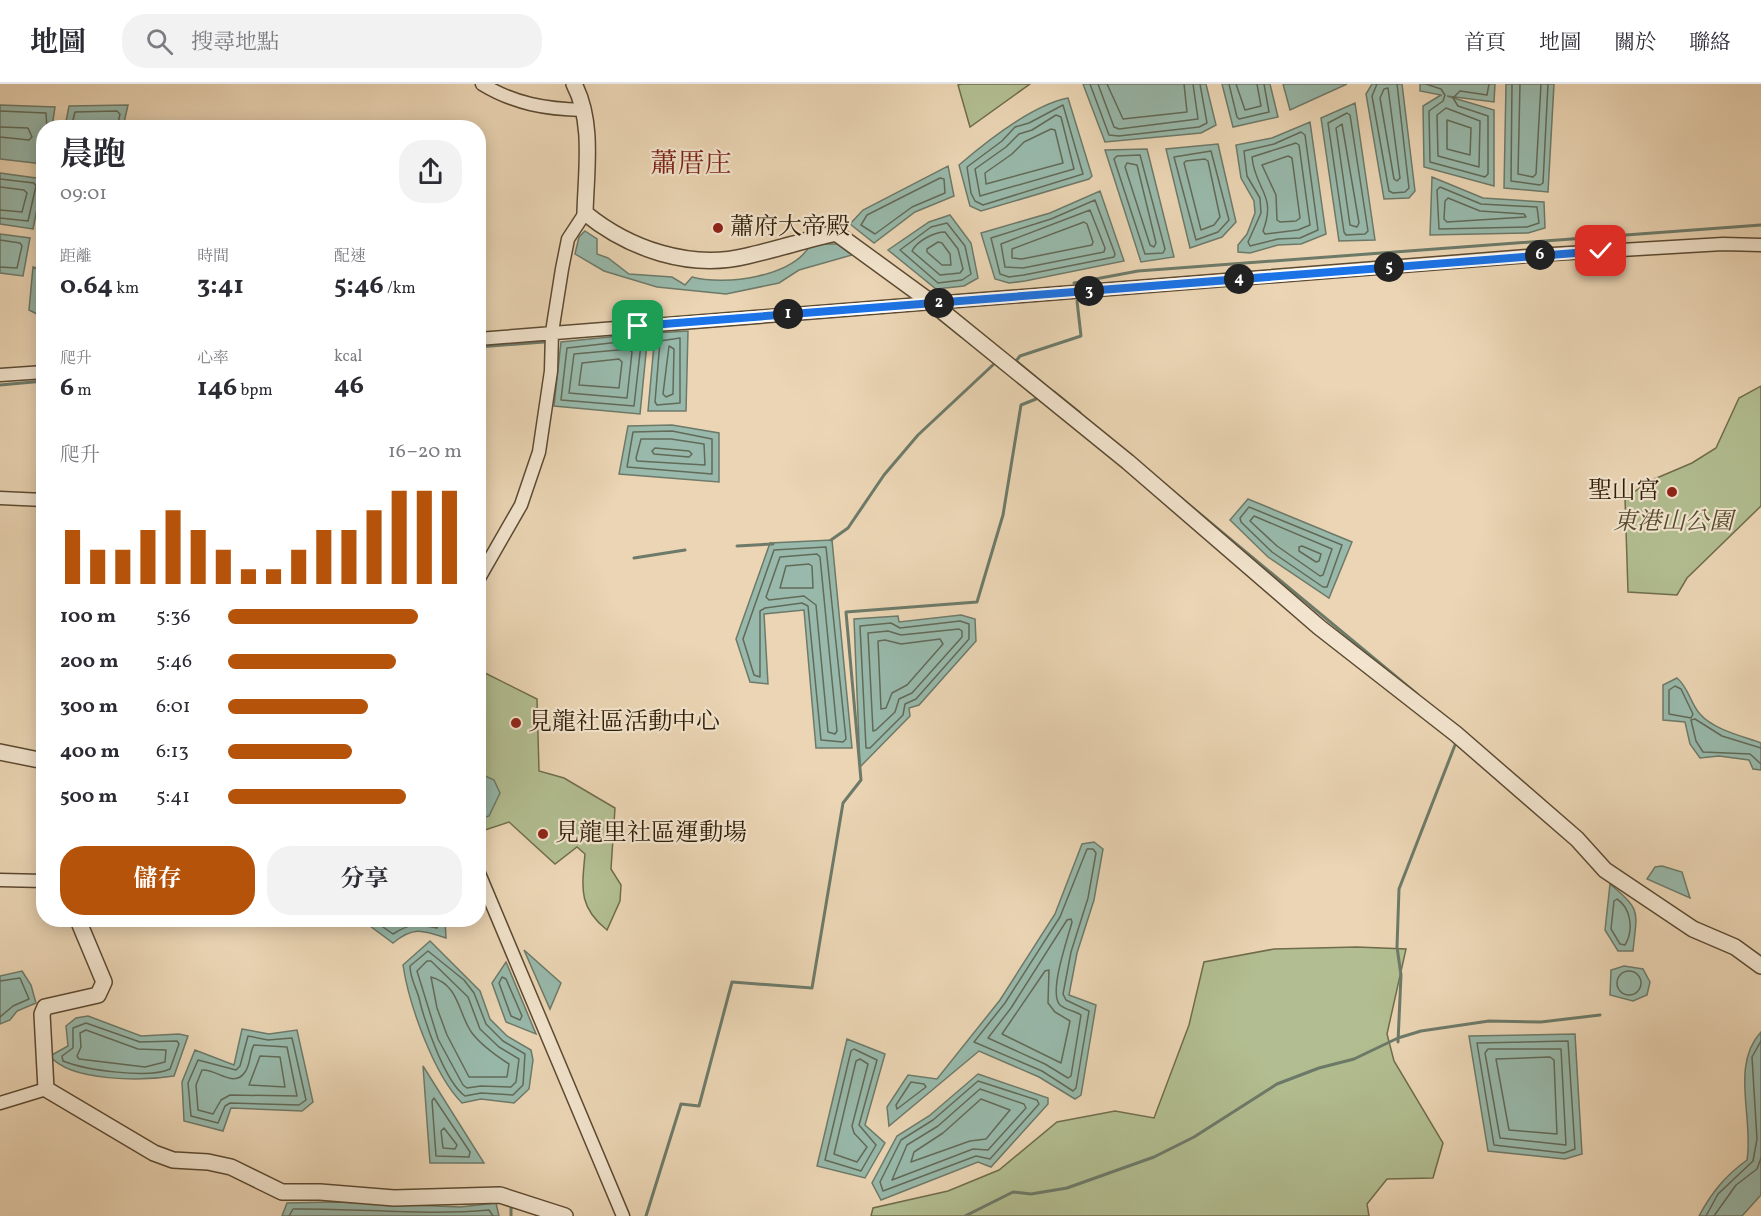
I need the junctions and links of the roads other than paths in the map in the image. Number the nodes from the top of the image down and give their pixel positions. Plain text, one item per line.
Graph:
1 (482, 84) edge
2 (574, 84) edge
3 (583, 110) junction
4 (585, 213) junction
5 (1761, 245) edge
6 (932, 303) junction
7 (552, 333) junction
8 (486, 338) edge
9 (36, 373) edge
10 (0, 375) edge
11 (0, 498) edge
12 (36, 500) edge
13 (486, 566) edge
14 (0, 752) edge
15 (36, 758) edge
16 (0, 880) edge
17 (36, 881) edge
18 (486, 890) edge
19 (81, 927) edge
20 (1761, 966) edge
21 (46, 1089) junction
22 (0, 1103) edge
23 (566, 1216) edge
24 (623, 1216) edge

1 - 3 street
2 - 3 street
3 - 4 street
4 - 6 street
4 - 7 street
5 - 6 street
6 - 7 street
6 - 20 street
7 - 8 street
7 - 13 street
9 - 10 street
11 - 12 street
14 - 15 street
16 - 17 street
18 - 24 street
19 - 21 street
21 - 22 street
21 - 23 street

